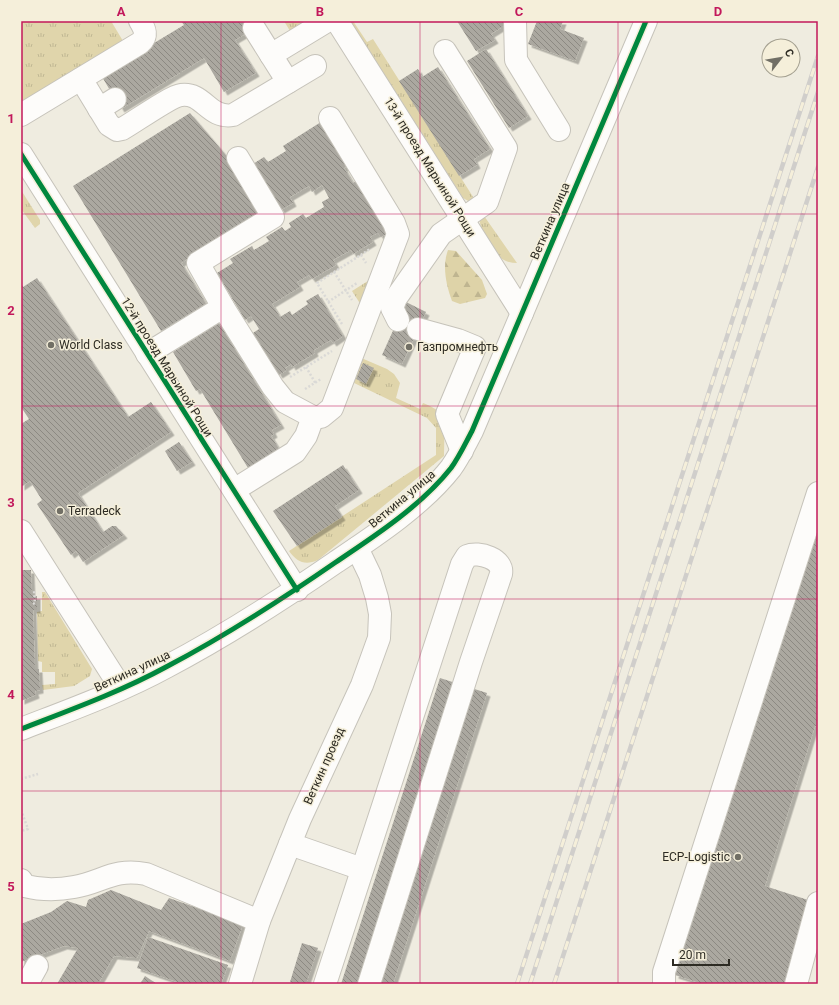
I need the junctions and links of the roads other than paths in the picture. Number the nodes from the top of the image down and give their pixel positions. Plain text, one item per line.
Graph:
1 (140, 21) edge
2 (327, 21) edge
3 (337, 21) edge
4 (515, 21) edge
5 (646, 21) edge
6 (254, 28) dead end
7 (446, 51) dead end
8 (271, 55) junction
9 (315, 66) dead end
10 (81, 79) junction
11 (288, 82) junction
12 (21, 115) edge
13 (330, 118) dead end
14 (559, 130) dead end
15 (21, 154) edge
16 (238, 158) dead end
17 (463, 220) junction
18 (223, 307) junction
19 (522, 314) junction
20 (398, 320) dead end
21 (418, 329) dead end
22 (147, 354) junction
23 (313, 417) junction
24 (462, 450) junction
25 (234, 490) junction
26 (818, 493) edge
27 (21, 531) edge
28 (357, 548) junction
29 (296, 590) junction
30 (121, 688) junction
31 (21, 729) edge
32 (290, 844) junction
33 (362, 869) junction
34 (21, 880) edge
35 (818, 903) edge
36 (259, 921) junction
37 (240, 984) edge
38 (325, 984) edge
39 (369, 984) edge
40 (664, 984) edge
41 (796, 984) edge

1 - 10 street
2 - 8 street
3 - 17 street, 13-й проезд Марьиной Рощи
4 - 14 street
5 - 19 street, Веткина улица
6 - 8 street
7 - 17 street
8 - 11 street
9 - 11 street
10 - 11 street
10 - 12 street
13 - 23 street
15 - 22 street, 12-й проезд Марьиной Рощи
16 - 18 street
17 - 19 street, 13-й проезд Марьиной Рощи
17 - 20 street
18 - 22 street
18 - 23 street
19 - 24 street, Веткина улица
21 - 24 street
22 - 25 street, 12-й проезд Марьиной Рощи
23 - 25 street
24 - 28 street, Веткина улица
25 - 29 street, 12-й проезд Марьиной Рощи
26 - 40 street
27 - 30 street
28 - 29 street, Веткина улица
28 - 32 street, Веткин проезд
29 - 30 street, Веткина улица
30 - 31 street, Веткина улица
32 - 33 street
32 - 36 street, Веткин проезд
33 - 38 street
33 - 39 street
34 - 36 street
35 - 41 street
36 - 37 street, Веткин проезд

